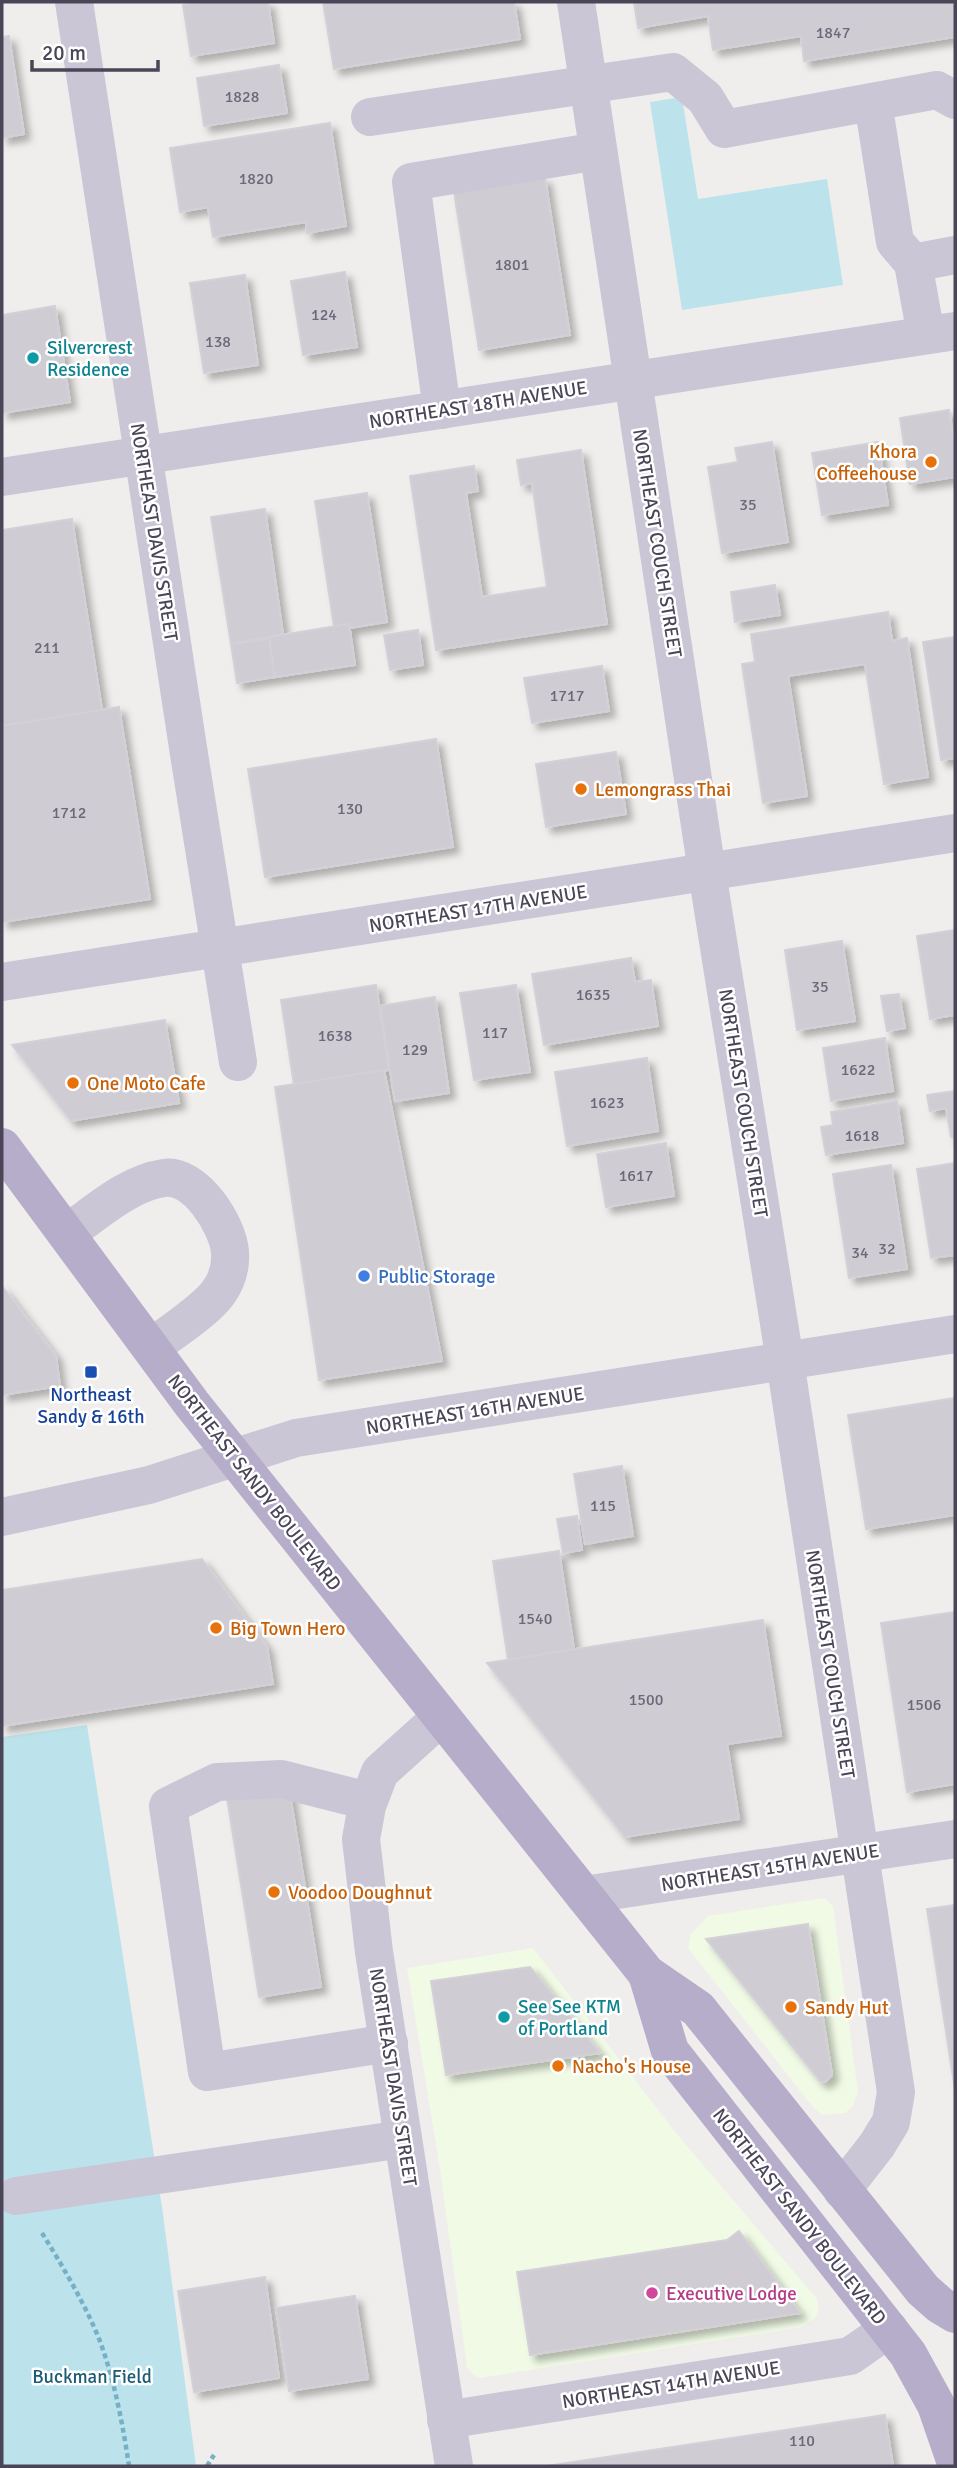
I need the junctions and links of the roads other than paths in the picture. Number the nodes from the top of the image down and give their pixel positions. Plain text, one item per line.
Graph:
1 (74, 2) edge
2 (576, 2) edge
3 (588, 84) junction
4 (955, 100) edge
5 (873, 102) junction
6 (370, 117) dead end
7 (598, 151) junction
8 (955, 255) edge
9 (913, 262) junction
10 (940, 333) edge
11 (633, 380) junction
12 (442, 410) junction
13 (143, 455) junction
14 (2, 477) edge
15 (955, 833) edge
16 (707, 872) junction
17 (219, 949) junction
18 (2, 982) edge
19 (238, 1062) dead end
20 (2, 1147) edge
21 (66, 1233) junction
22 (955, 1334) edge
23 (152, 1347) junction
24 (785, 1361) junction
25 (235, 1457) junction
26 (2, 1517) edge
27 (441, 1717) junction
28 (368, 1801) junction
29 (955, 1839) edge
30 (860, 1853) junction
31 (584, 1895) junction
32 (647, 1974) junction
33 (389, 2043) junction
34 (403, 2139) junction
35 (842, 2190) junction
36 (16, 2196) road end
37 (955, 2314) edge
38 (889, 2329) junction
39 (446, 2420) junction
40 (955, 2460) edge
41 (454, 2466) edge

1 - 13 street, NORTHEAST DAVIS STREET
2 - 3 street, NORTHEAST COUCH STREET
3 - 5 street
3 - 6 street
3 - 7 street, NORTHEAST COUCH STREET
4 - 5 street
5 - 9 street
7 - 11 street, NORTHEAST COUCH STREET
7 - 12 street
8 - 9 street
9 - 10 street
10 - 11 street, NORTHEAST 18TH AVENUE
11 - 12 street, NORTHEAST 18TH AVENUE
11 - 16 street, NORTHEAST COUCH STREET
12 - 13 street, NORTHEAST 18TH AVENUE
13 - 14 street, NORTHEAST 18TH AVENUE
13 - 17 street, NORTHEAST DAVIS STREET
15 - 16 street, NORTHEAST 17TH AVENUE
16 - 17 street, NORTHEAST 17TH AVENUE
16 - 24 street, NORTHEAST COUCH STREET
17 - 18 street, NORTHEAST 17TH AVENUE
17 - 19 street, NORTHEAST DAVIS STREET
20 - 21 main road, NORTHEAST SANDY BOULEVARD
21 - 23 main road, NORTHEAST SANDY BOULEVARD
21 - 23 street
22 - 24 street, NORTHEAST 16TH AVENUE
23 - 25 main road, NORTHEAST SANDY BOULEVARD
24 - 25 street, NORTHEAST 16TH AVENUE
24 - 30 street, NORTHEAST COUCH STREET
25 - 26 street, NORTHEAST 16TH AVENUE
25 - 27 main road, NORTHEAST SANDY BOULEVARD
27 - 28 street, NORTHEAST DAVIS STREET
27 - 31 main road, NORTHEAST SANDY BOULEVARD
28 - 33 street, NORTHEAST DAVIS STREET
28 - 33 street
29 - 30 street, NORTHEAST 15TH AVENUE
30 - 31 street, NORTHEAST 15TH AVENUE
30 - 35 street, NORTHEAST COUCH STREET
31 - 32 main road, NORTHEAST SANDY BOULEVARD
32 - 35 main road, NORTHEAST SANDY BOULEVARD
32 - 38 main road, NORTHEAST SANDY BOULEVARD
33 - 34 street, NORTHEAST DAVIS STREET
34 - 36 street
34 - 39 street, NORTHEAST DAVIS STREET
35 - 37 main road, NORTHEAST SANDY BOULEVARD
38 - 39 street, NORTHEAST 14TH AVENUE
38 - 40 main road, NORTHEAST SANDY BOULEVARD
39 - 41 street, NORTHEAST DAVIS STREET

